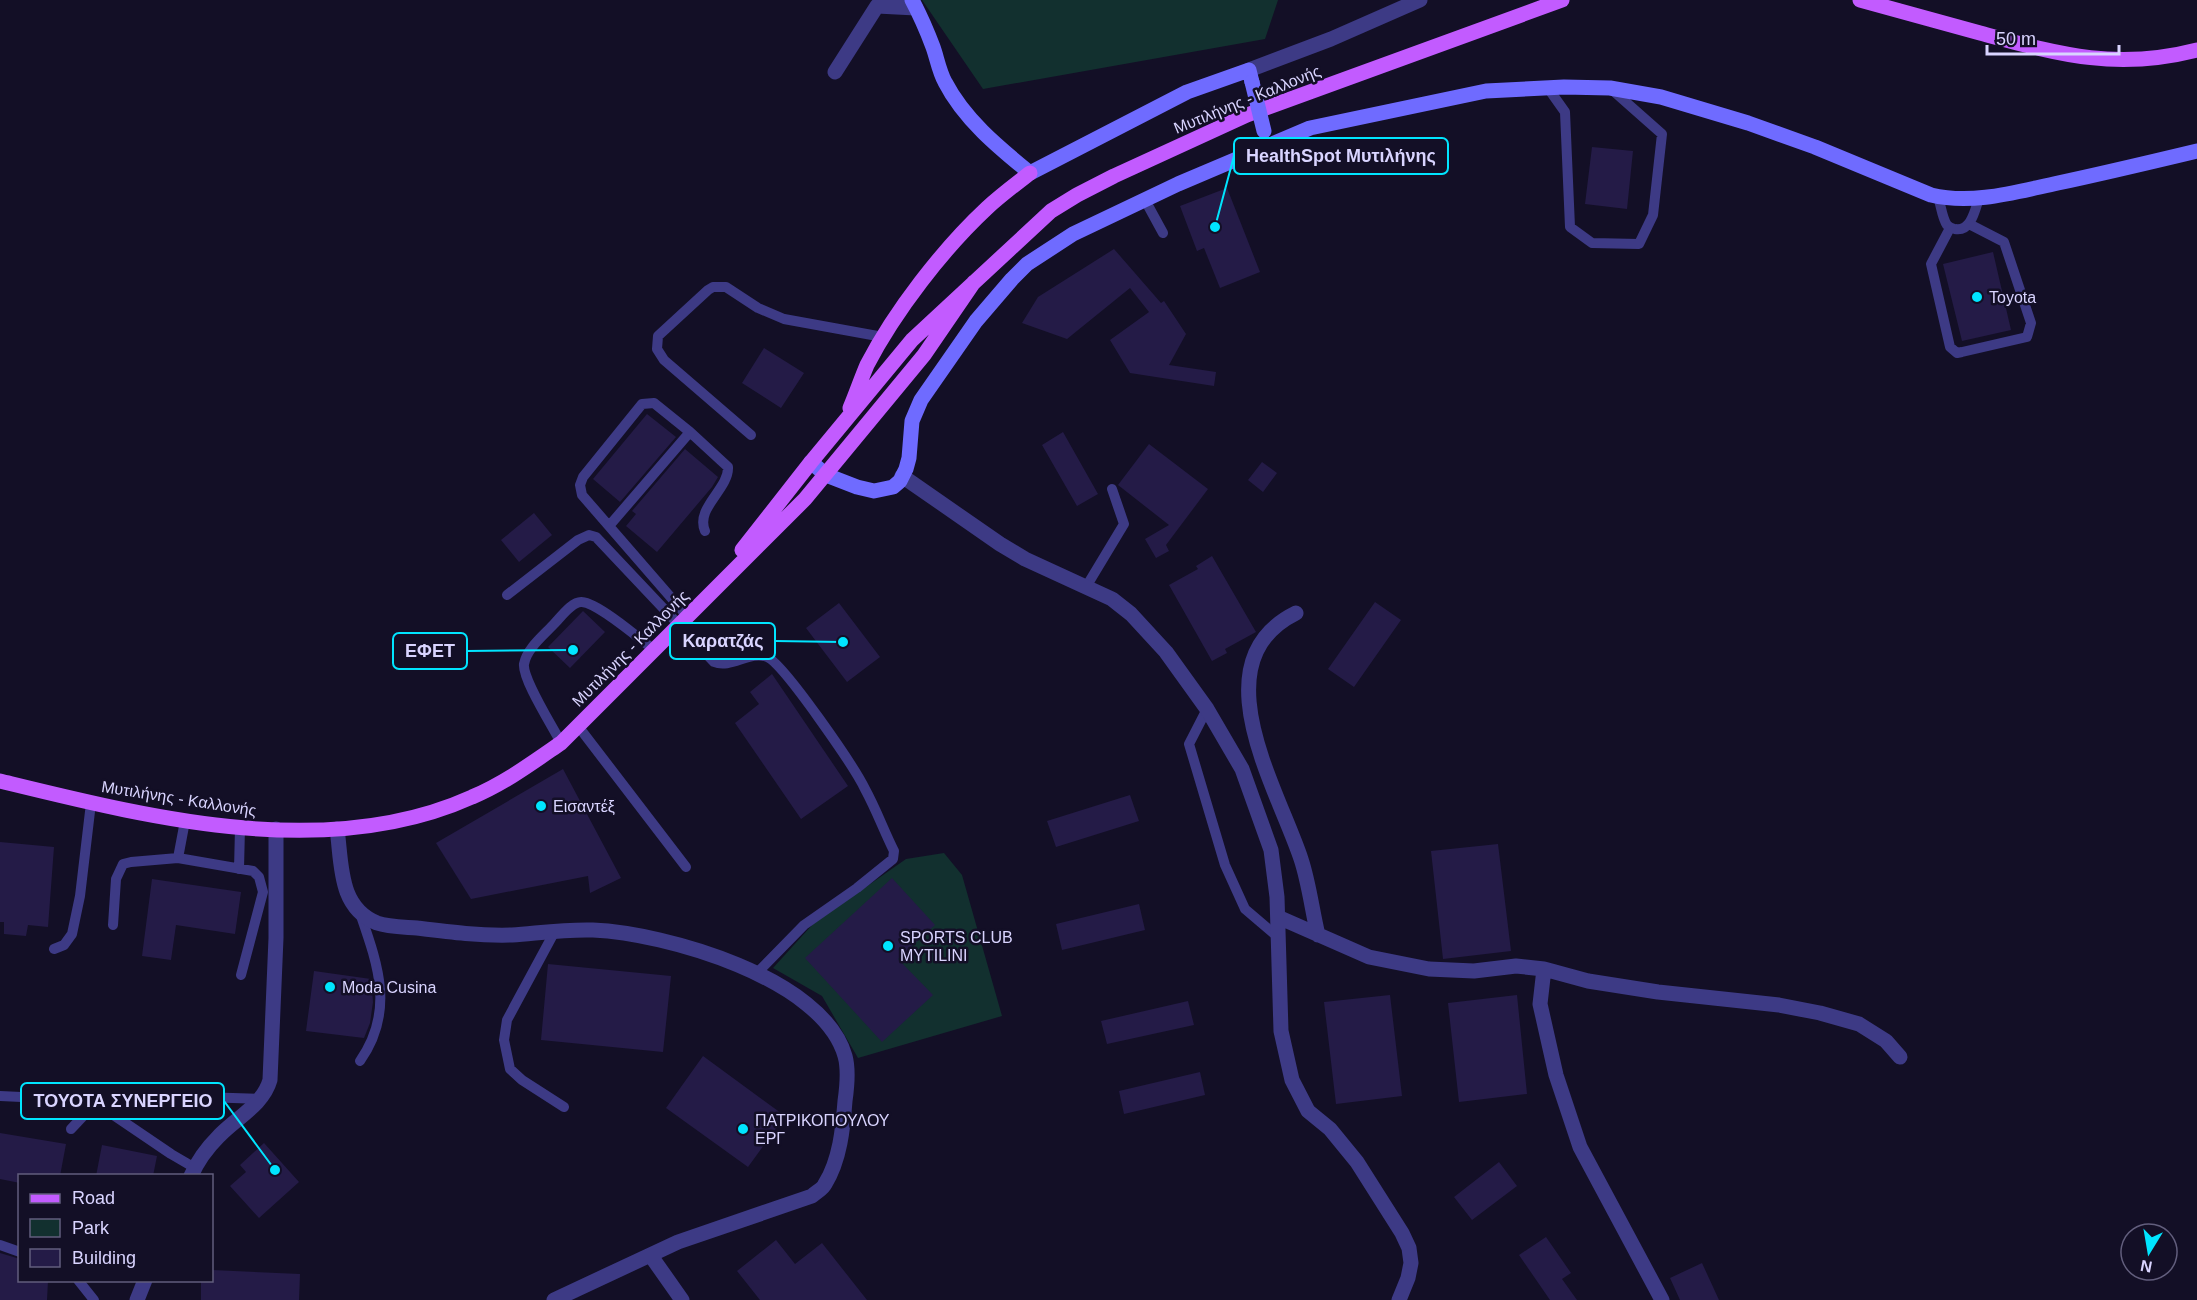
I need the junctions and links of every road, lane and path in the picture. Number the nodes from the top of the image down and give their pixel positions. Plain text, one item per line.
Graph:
1 (1420, 0) edge
2 (1562, 0) edge
3 (1860, 0) edge
4 (874, 3) edge
5 (914, 4) edge
6 (2197, 50) edge
7 (835, 72) dead end
8 (1250, 76) junction
9 (1548, 88) junction
10 (1610, 88) junction
11 (1266, 138) junction
12 (2197, 150) edge
13 (1030, 173) junction
14 (1938, 197) junction
15 (1979, 198) junction
16 (1145, 200) junction
17 (1969, 224) junction
18 (1950, 228) junction
19 (1163, 233) dead end
20 (974, 282) junction
21 (883, 337) junction
22 (845, 421) junction
23 (690, 432) junction
24 (752, 435) dead end
25 (822, 449) junction
26 (811, 462) junction
27 (830, 469) junction
28 (902, 476) junction
29 (1112, 489) dead end
30 (609, 526) junction
31 (705, 531) dead end
32 (1086, 587) junction
33 (507, 595) dead end
34 (706, 597) junction
35 (1296, 613) dead end
36 (683, 620) junction
37 (654, 650) junction
38 (1207, 710) junction
39 (578, 726) junction
40 (561, 743) junction
41 (0, 781) edge
42 (91, 803) junction
43 (185, 821) junction
44 (240, 828) junction
45 (276, 829) junction
46 (337, 829) junction
47 (178, 858) junction
48 (686, 867) dead end
49 (239, 869) junction
50 (360, 913) junction
51 (1278, 917) junction
52 (112, 926) dead end
53 (555, 931) junction
54 (1318, 935) junction
55 (1279, 938) junction
56 (54, 949) dead end
57 (1545, 969) junction
58 (756, 974) junction
59 (240, 975) dead end
60 (1900, 1057) dead end
61 (360, 1061) dead end
62 (0, 1096) edge
63 (261, 1099) junction
64 (564, 1107) dead end
65 (70, 1129) dead end
66 (193, 1172) edge
67 (0, 1245) edge
68 (18, 1251) edge
69 (651, 1256) junction
70 (79, 1282) edge
71 (145, 1282) edge
72 (90, 1299) edge
73 (137, 1300) edge
74 (554, 1300) edge
75 (682, 1300) edge
76 (1399, 1300) edge
77 (1662, 1300) edge

1 - 8 street
2 - 20 main road, Μυτιλήνης - Καλλονής
3 - 6 main road
4 - 5 street
4 - 7 street
5 - 13 street
8 - 11 street, bridge
8 - 13 street
9 - 10 street
9 - 10 lane
9 - 11 street
10 - 14 street
11 - 16 street
12 - 15 street
13 - 21 main road
14 - 15 street
14 - 18 lane
15 - 17 lane
16 - 19 lane
16 - 28 street
17 - 18 lane
17 - 18 lane
20 - 22 main road, Μυτιλήνης - Καλλονής
20 - 27 main road, Μυτιλήνης - Καλλονής
21 - 22 main road
21 - 24 lane
22 - 25 main road, Μυτιλήνης - Καλλονής
23 - 30 lane
23 - 30 lane
23 - 31 lane
25 - 26 main road, Μυτιλήνης - Καλλονής
25 - 27 street
26 - 27 street
26 - 34 main road, Μυτιλήνης - Καλλονής
27 - 28 street
27 - 34 main road, Μυτιλήνης - Καλλονής
28 - 32 street
29 - 32 lane
30 - 36 lane
32 - 38 street
33 - 36 lane
34 - 36 main road, Μυτιλήνης - Καλλονής
35 - 54 street
36 - 37 main road, Μυτιλήνης - Καλλονής
36 - 58 lane
37 - 39 main road, Μυτιλήνης - Καλλονής
37 - 40 lane
38 - 51 street
38 - 55 lane
39 - 40 main road, Μυτιλήνης - Καλλονής
39 - 48 lane
40 - 46 main road, Μυτιλήνης - Καλλονής
41 - 42 main road, Μυτιλήνης - Καλλονής
42 - 43 main road, Μυτιλήνης - Καλλονής
42 - 56 lane
43 - 44 main road, Μυτιλήνης - Καλλονής
43 - 47 lane
44 - 45 main road, Μυτιλήνης - Καλλονής
44 - 49 lane
45 - 46 main road, Μυτιλήνης - Καλλονής
45 - 63 street
46 - 50 street
47 - 49 lane
47 - 52 lane
49 - 59 lane
50 - 53 street
50 - 61 lane
51 - 54 street
51 - 55 street
53 - 58 street
53 - 64 lane
54 - 57 street
55 - 76 street
57 - 60 street
57 - 77 street
58 - 69 street
62 - 63 lane
63 - 66 street
65 - 66 lane
67 - 68 lane
69 - 74 street
69 - 75 street
70 - 72 lane
71 - 73 street

